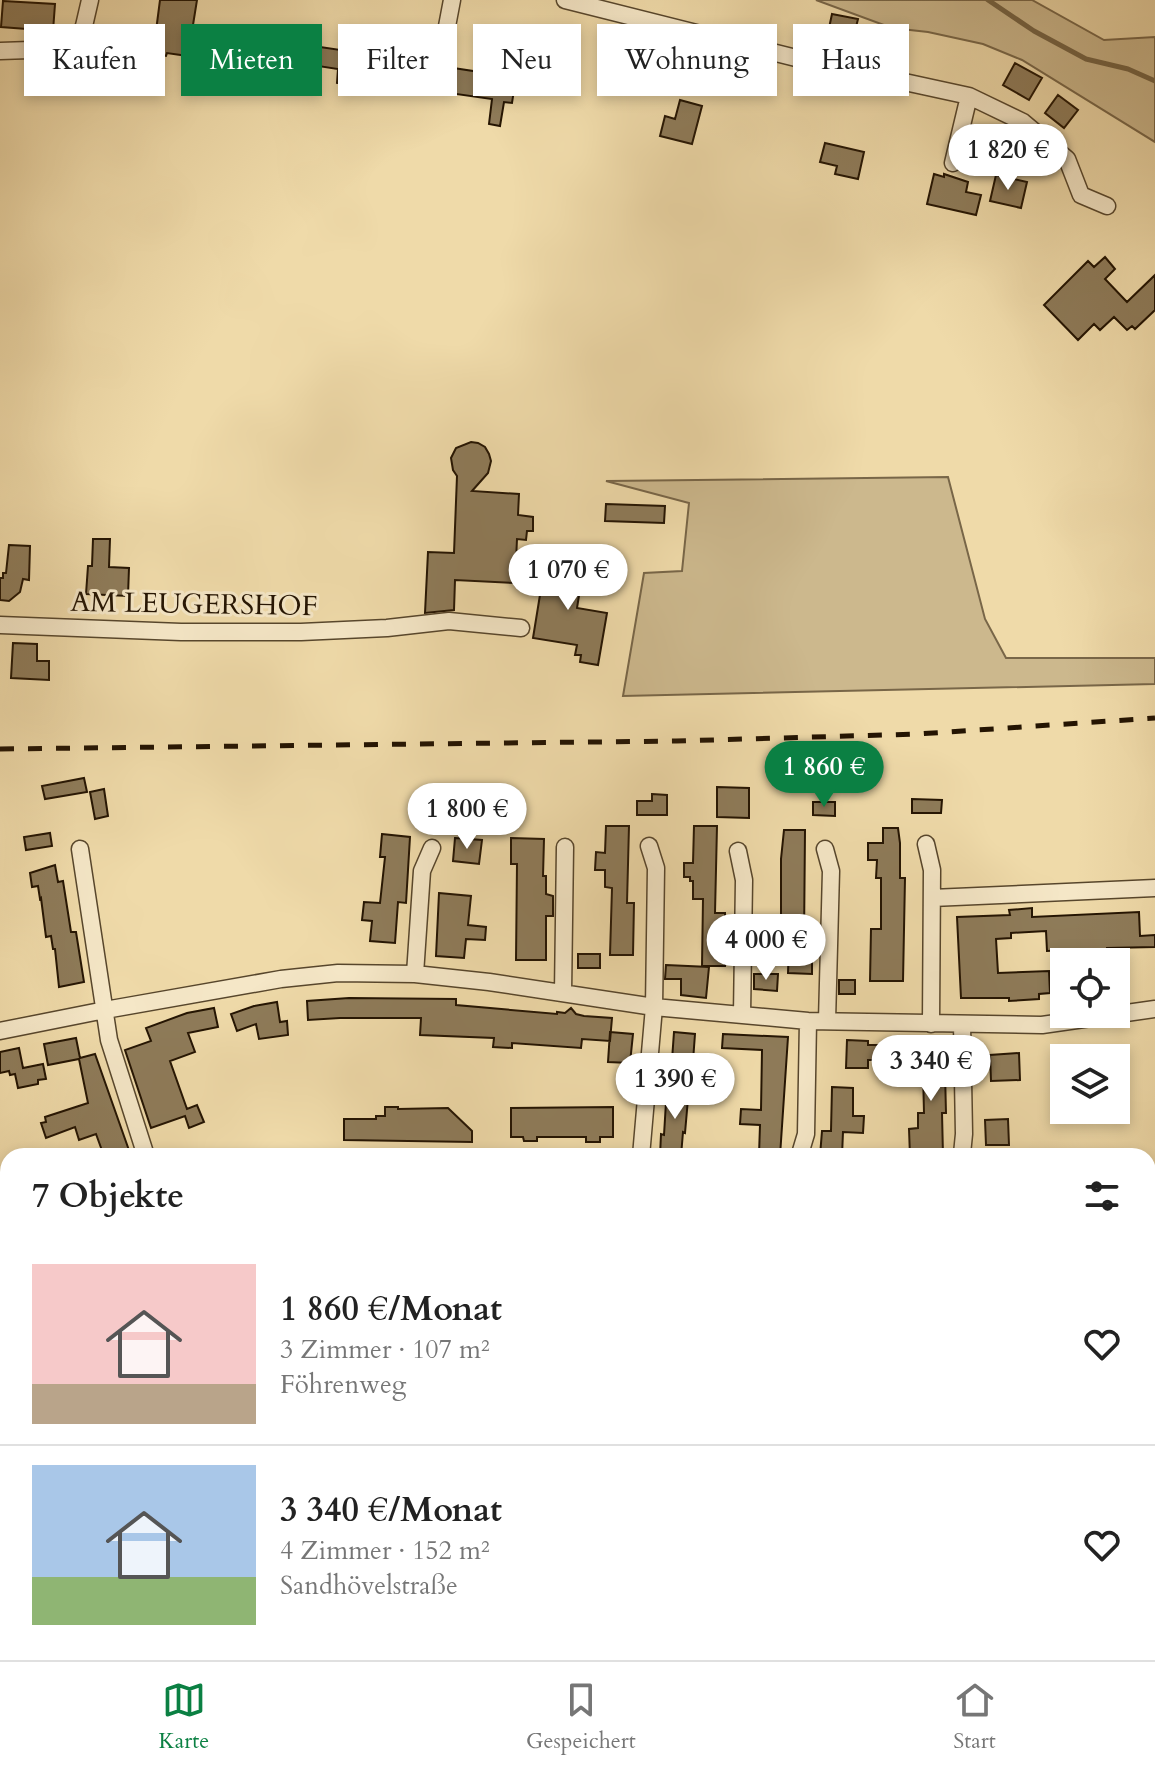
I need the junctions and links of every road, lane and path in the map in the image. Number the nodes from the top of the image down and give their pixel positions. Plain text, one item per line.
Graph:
1 (90, 0) edge
2 (452, 0) edge
3 (565, 0) edge
4 (447, 24) edge
5 (0, 51) edge
6 (969, 96) junction
7 (953, 163) dead end
8 (1107, 206) dead end
9 (0, 625) edge
10 (521, 628) dead end
11 (926, 844) dead end
12 (649, 846) dead end
13 (565, 847) dead end
14 (432, 848) dead end
15 (80, 849) dead end
16 (825, 849) dead end
17 (738, 851) dead end
18 (1155, 888) edge
19 (932, 898) junction
20 (415, 974) junction
21 (563, 993) junction
22 (654, 1007) junction
23 (1155, 1009) edge
24 (105, 1010) junction
25 (742, 1015) junction
26 (808, 1021) junction
27 (827, 1021) junction
28 (931, 1024) junction
29 (962, 1024) junction
30 (0, 1031) edge
31 (143, 1148) edge
32 (642, 1148) edge
33 (802, 1148) edge
34 (963, 1148) edge

1 - 5 street
2 - 4 street
3 - 6 street
6 - 7 street
6 - 8 street
9 - 10 street, AM LEUGERSHOF
11 - 19 street
12 - 22 street
13 - 21 street
14 - 20 street
15 - 24 street
16 - 27 street
17 - 25 street
18 - 19 street
19 - 28 street
20 - 21 street
20 - 24 street
21 - 22 street
22 - 25 street
22 - 32 street
23 - 29 street
24 - 30 street
24 - 31 street
25 - 26 street
26 - 27 street
26 - 33 street
27 - 28 street
28 - 29 street
29 - 34 street

